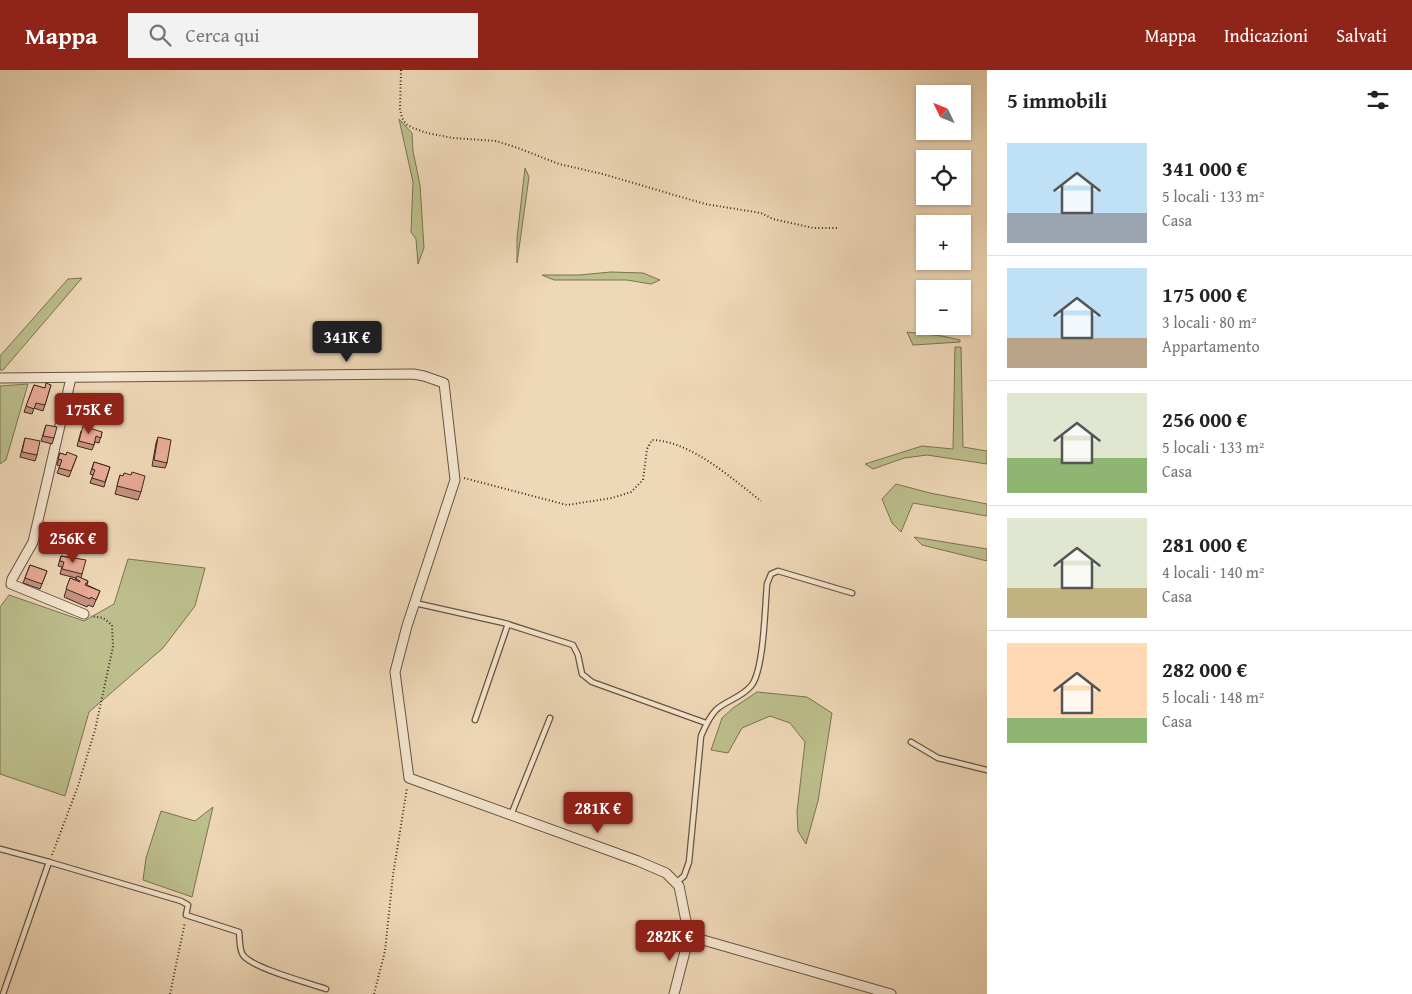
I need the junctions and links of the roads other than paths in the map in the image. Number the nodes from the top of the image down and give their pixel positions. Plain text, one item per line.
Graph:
1 (0, 378) edge
2 (71, 378) junction
3 (852, 593) dead end
4 (415, 603) junction
5 (84, 614) road end
6 (508, 624) junction
7 (550, 718) dead end
8 (476, 720) dead end
9 (706, 723) junction
10 (911, 742) dead end
11 (987, 770) edge
12 (511, 815) junction
13 (0, 849) edge
14 (49, 862) junction
15 (676, 883) junction
16 (689, 936) junction
17 (326, 989) dead end
18 (3, 994) edge
19 (674, 994) edge
20 (891, 994) edge

1 - 2 street
2 - 4 street
2 - 5 street
3 - 9 lane
4 - 6 lane
4 - 12 street
6 - 8 lane
6 - 9 lane
7 - 12 lane
9 - 15 lane
10 - 11 lane
12 - 15 street
13 - 14 lane
14 - 17 lane
14 - 18 lane
15 - 16 street
16 - 19 street
16 - 20 street

